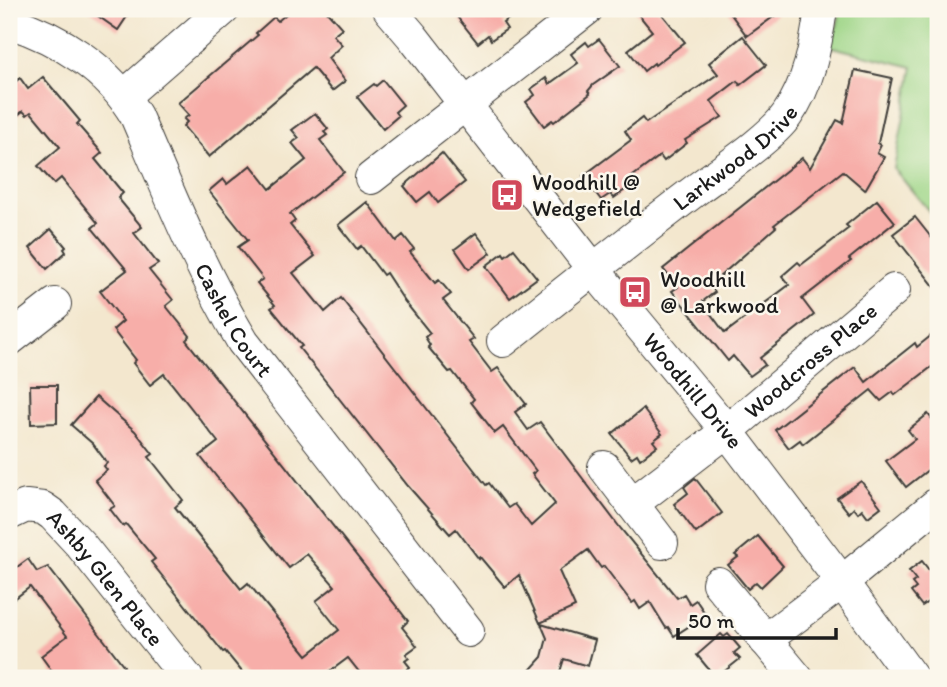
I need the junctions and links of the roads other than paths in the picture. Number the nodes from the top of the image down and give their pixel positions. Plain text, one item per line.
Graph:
1 (224, 9) edge
2 (389, 9) edge
3 (587, 9) edge
4 (821, 9) edge
5 (9, 22) edge
6 (124, 96) junction
7 (465, 105) junction
8 (371, 178) dead end
9 (593, 269) junction
10 (894, 290) dead end
11 (55, 304) dead end
12 (9, 340) edge
13 (503, 341) dead end
14 (727, 431) junction
15 (604, 467) dead end
16 (632, 503) junction
17 (938, 503) edge
18 (9, 514) edge
19 (662, 543) dead end
20 (842, 582) junction
21 (718, 583) dead end
22 (468, 631) dead end
23 (765, 640) junction
24 (187, 678) edge
25 (797, 678) edge
26 (912, 678) edge

1 - 6 street
2 - 7 street, Woodhill Drive
3 - 7 street
4 - 9 street, Larkwood Drive
5 - 6 street, Cashel Court
6 - 22 street, Cashel Court
7 - 8 street
7 - 9 street, Woodhill Drive
9 - 13 street, Larkwood Drive
9 - 14 street, Woodhill Drive
10 - 14 street, Woodcross Place
11 - 12 street
14 - 16 street, Woodcross Place
14 - 20 street, Woodhill Drive
15 - 16 street
16 - 19 street
17 - 20 street
18 - 24 street, Ashby Glen Place
20 - 23 street
20 - 26 street, Woodhill Drive
21 - 23 street
23 - 25 street

